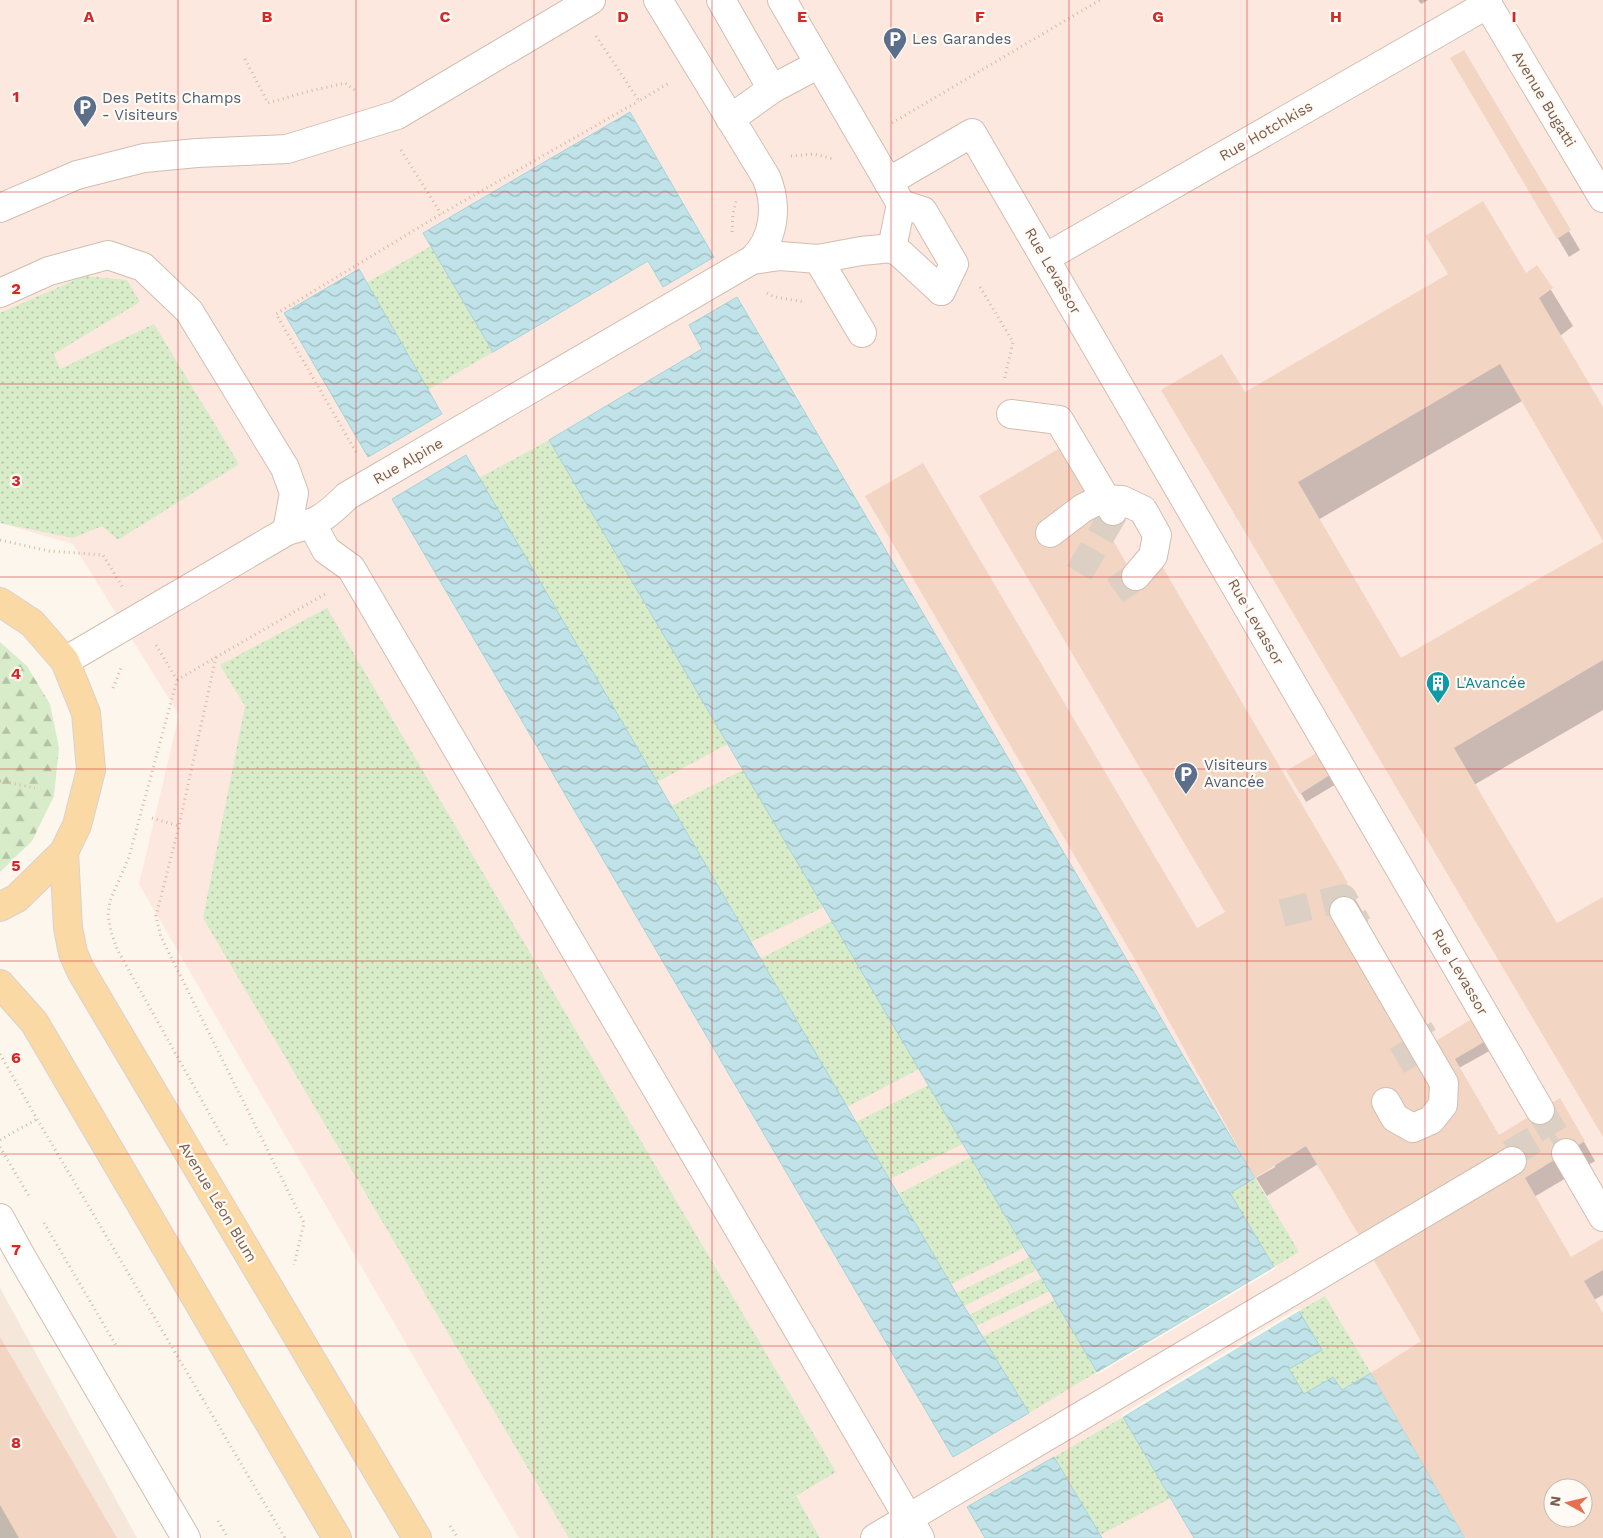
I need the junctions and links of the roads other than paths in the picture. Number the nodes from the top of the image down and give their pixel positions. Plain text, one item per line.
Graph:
1 (658, 0) edge
2 (721, 0) edge
3 (782, 0) edge
4 (1486, 2) edge
5 (584, 4) edge
6 (819, 64) junction
7 (772, 89) junction
8 (730, 118) junction
9 (894, 193) junction
10 (1603, 198) edge
11 (0, 208) edge
12 (892, 248) junction
13 (1045, 258) junction
14 (818, 259) junction
15 (752, 260) junction
16 (0, 293) edge
17 (862, 333) dead end
18 (1011, 414) dead end
19 (1114, 513) dead end
20 (300, 528) junction
21 (1050, 534) dead end
22 (1136, 576) tunnel mouth
23 (0, 602) edge
24 (65, 661) junction
25 (64, 852) junction
26 (0, 907) edge
27 (1344, 911) tunnel mouth
28 (0, 984) edge
29 (1386, 1102) dead end
30 (1540, 1110) tunnel mouth
31 (1566, 1153) tunnel mouth
32 (1512, 1161) tunnel mouth
33 (1603, 1217) edge
34 (0, 1218) edge
35 (914, 1528) edge
36 (186, 1538) edge
37 (337, 1538) edge
38 (417, 1538) edge
39 (875, 1538) edge

1 - 8 lane
2 - 7 lane
3 - 6 lane
4 - 10 lane, Avenue Bugatti
4 - 13 lane, Rue Hotchkiss
5 - 11 lane
6 - 7 lane
6 - 9 lane
7 - 8 lane
8 - 15 lane
9 - 12 lane
9 - 12 lane
9 - 13 lane, Rue Levassor
12 - 14 lane
13 - 30 lane, Rue Levassor
14 - 15 lane
14 - 17 lane
15 - 20 lane, Rue Alpine
16 - 20 lane
18 - 19 lane
20 - 24 lane, Rue Alpine
20 - 35 lane
21 - 22 lane
23 - 24 main road
24 - 25 main road
25 - 26 main road
25 - 38 main road, Avenue Léon Blum
27 - 29 lane
28 - 37 main road
31 - 33 lane
32 - 35 lane
34 - 36 lane
35 - 39 lane

